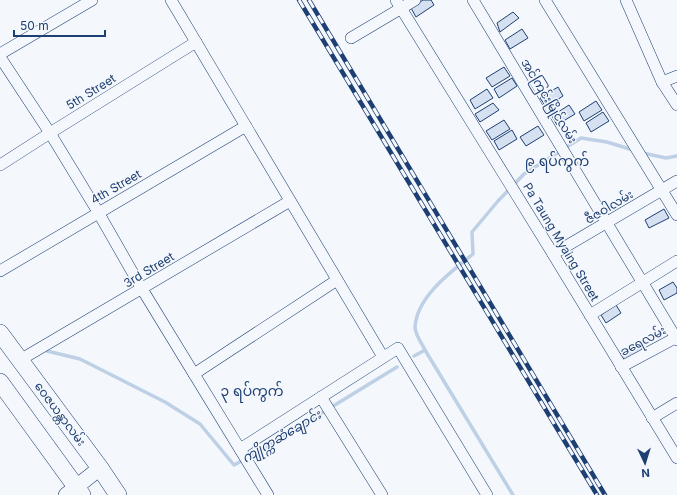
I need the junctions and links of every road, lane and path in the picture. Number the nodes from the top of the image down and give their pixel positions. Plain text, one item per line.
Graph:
1 (92, 0) edge
2 (172, 0) edge
3 (415, 0) edge
4 (473, 0) edge
5 (545, 0) edge
6 (626, 0) edge
7 (398, 4) edge
8 (351, 38) dead end
9 (196, 42) junction
10 (0, 55) edge
11 (677, 76) edge
12 (662, 82) junction
13 (677, 105) edge
14 (246, 126) junction
15 (50, 133) junction
16 (0, 166) edge
17 (677, 181) edge
18 (662, 190) junction
19 (290, 201) junction
20 (98, 212) junction
21 (677, 215) edge
22 (608, 223) junction
23 (553, 254) junction
24 (677, 261) edge
25 (0, 272) edge
26 (337, 280) junction
27 (643, 282) junction
28 (142, 289) junction
29 (590, 315) junction
30 (0, 333) edge
31 (677, 338) edge
32 (383, 357) junction
33 (20, 360) junction
34 (622, 367) junction
35 (194, 374) junction
36 (0, 382) edge
37 (321, 397) junction
38 (677, 403) edge
39 (652, 418) junction
40 (240, 449) junction
41 (677, 458) edge
42 (100, 468) junction
43 (75, 492) edge
44 (118, 495) edge
45 (268, 495) edge
46 (382, 495) edge
47 (486, 495) edge

1 - 10 street
2 - 9 street
3 - 7 street
4 - 22 street, အင်ကြင်းမြိုင်လမ်း
5 - 18 street
6 - 12 street
7 - 8 street
7 - 23 street, Pa Taung Myaing Street
9 - 14 street
9 - 15 street, 5th Street
10 - 15 street
11 - 12 street
12 - 13 street
14 - 19 street
14 - 20 street, 4th Street
15 - 16 street, 5th Street
15 - 20 street
17 - 18 street, ဇီဇဝါလမ်း
18 - 21 street
18 - 22 street, ဇီဇဝါလမ်း
19 - 26 street
19 - 28 street, 3rd Street
20 - 25 street, 4th Street
20 - 28 street
22 - 23 street, ဇီဇဝါလမ်း
22 - 27 street, အင်ကြင်းမြိုင်လမ်း
23 - 29 street, Pa Taung Myaing Street
24 - 27 street
26 - 32 street
26 - 35 street
27 - 29 street
27 - 31 street, အင်ကြင်းမြိုင်လမ်း
28 - 33 street, 3rd Street
28 - 35 street
29 - 34 street, Pa Taung Myaing Street
30 - 33 main road, ဝေဇယန္တာလမ်း
31 - 34 street, ခရေလမ်း
32 - 37 street
32 - 47 street
33 - 42 main road, ဝေဇယန္တာလမ်း
34 - 39 street, Pa Taung Myaing Street
35 - 40 street
36 - 43 main road
37 - 40 street
37 - 46 street
38 - 39 street
39 - 41 street, Pa Taung Myaing Street
40 - 45 street
42 - 43 main road
42 - 44 main road, ဝေဇယန္တာလမ်း

